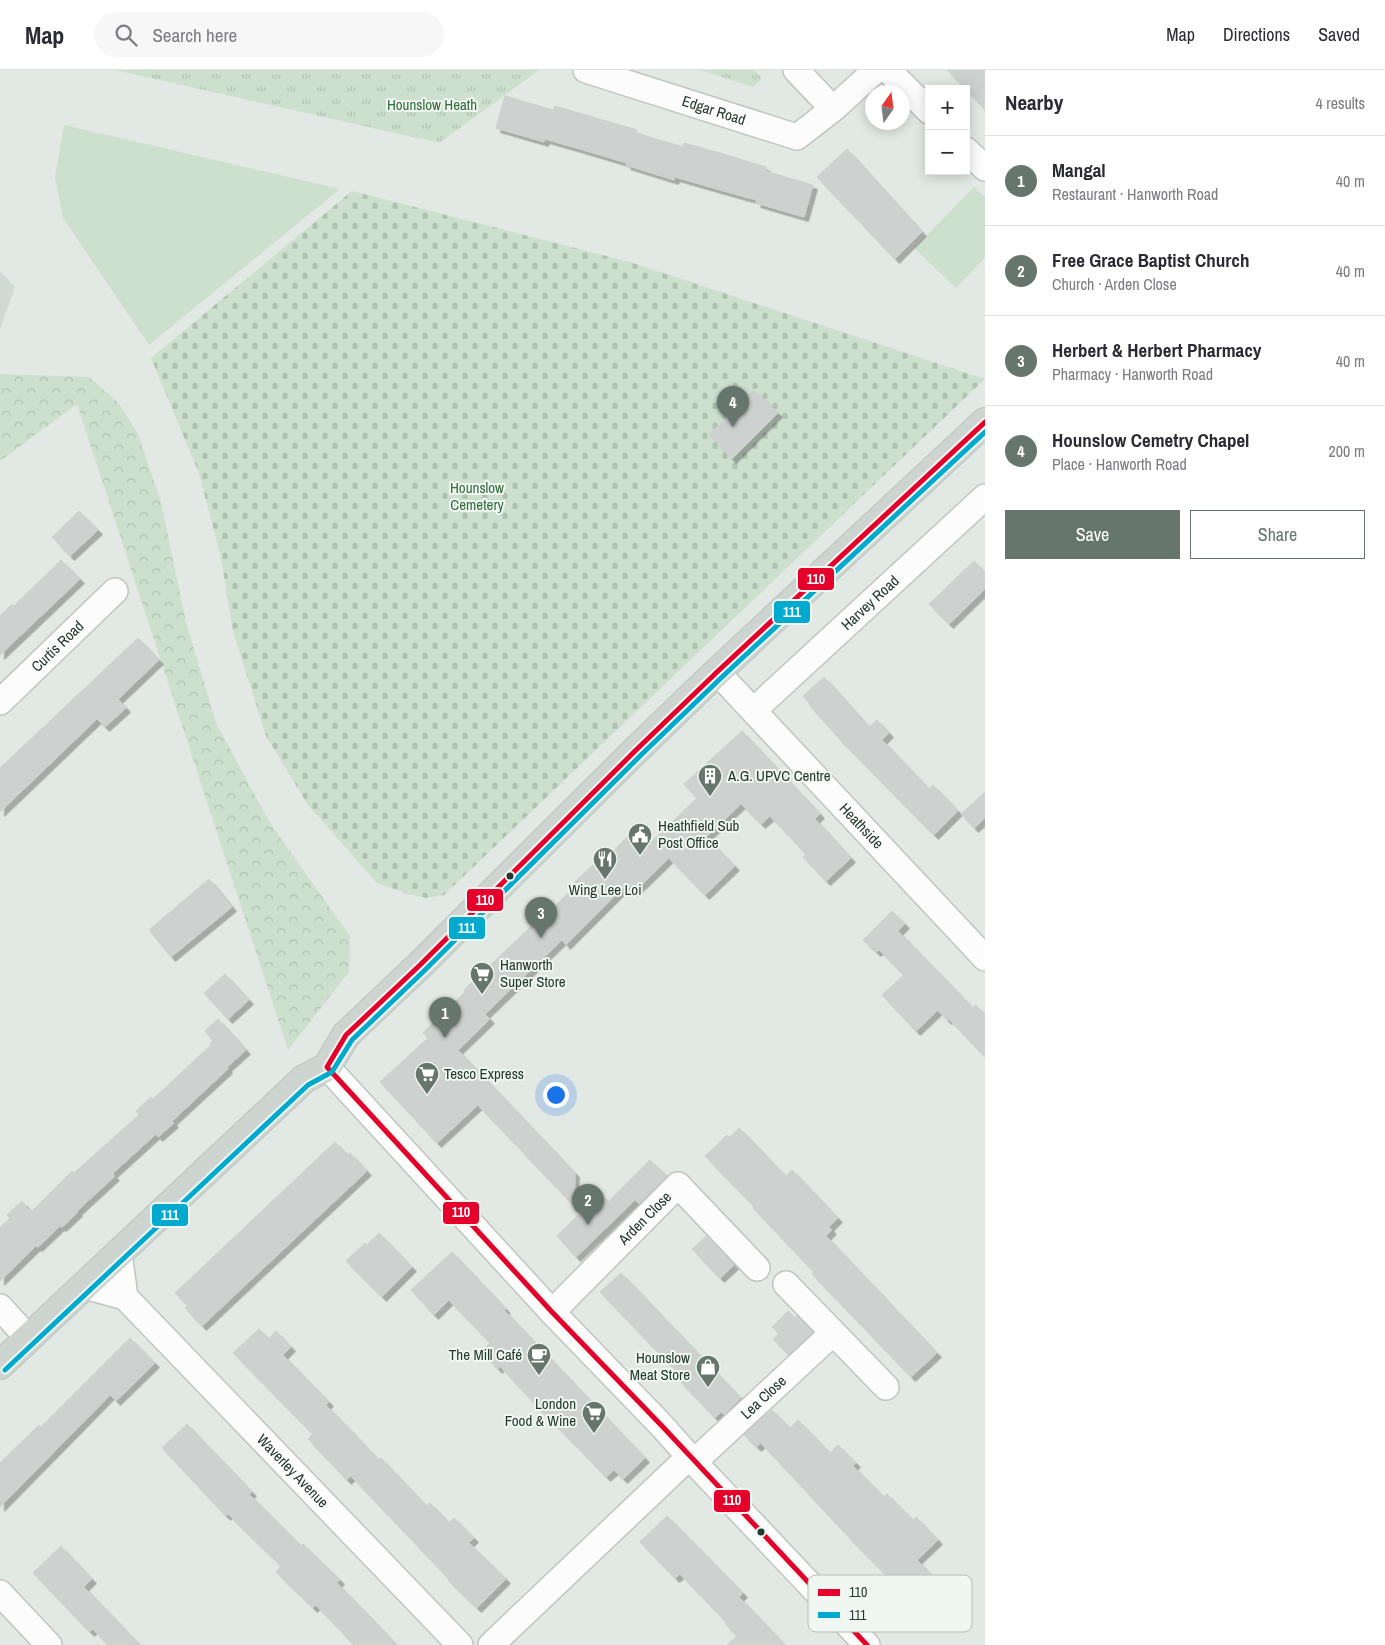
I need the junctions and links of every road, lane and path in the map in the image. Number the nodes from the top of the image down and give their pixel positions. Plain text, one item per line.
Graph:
1 (586, 70) edge
2 (796, 70) edge
3 (876, 70) edge
4 (888, 70) edge
5 (925, 107) edge
6 (834, 109) junction
7 (970, 154) edge
8 (985, 168) edge
9 (985, 422) edge
10 (985, 497) edge
11 (115, 591) dead end
12 (717, 672) junction
13 (0, 702) edge
14 (754, 710) junction
15 (985, 958) edge
16 (327, 1067) junction
17 (119, 1254) junction
18 (757, 1268) dead end
19 (786, 1284) dead end
20 (84, 1286) junction
21 (125, 1297) junction
22 (0, 1308) edge
23 (552, 1312) junction
24 (833, 1333) junction
25 (28, 1338) junction
26 (0, 1366) edge
27 (886, 1387) dead end
28 (691, 1459) junction
29 (808, 1583) edge
30 (0, 1593) edge
31 (855, 1632) edge
32 (49, 1645) edge
33 (460, 1645) edge
34 (491, 1645) edge
35 (867, 1645) edge

1 - 6 street, Edgar Road
2 - 6 street
3 - 6 street, Edgar Road
4 - 5 street
7 - 8 street
9 - 12 main road
10 - 14 street, Harvey Road
11 - 13 street, Curtis Road
12 - 14 street, Heathside
12 - 16 main road
14 - 15 street, Heathside
16 - 17 main road
16 - 23 street
17 - 20 main road
17 - 21 street
18 - 23 street, Arden Close
19 - 24 street
20 - 21 street
20 - 25 main road
21 - 33 street, Waverley Avenue
22 - 25 street
23 - 28 street
24 - 27 street
24 - 28 street, Lea Close
25 - 26 main road
28 - 29 street
28 - 34 street, Lea Close
30 - 32 street
31 - 35 street

